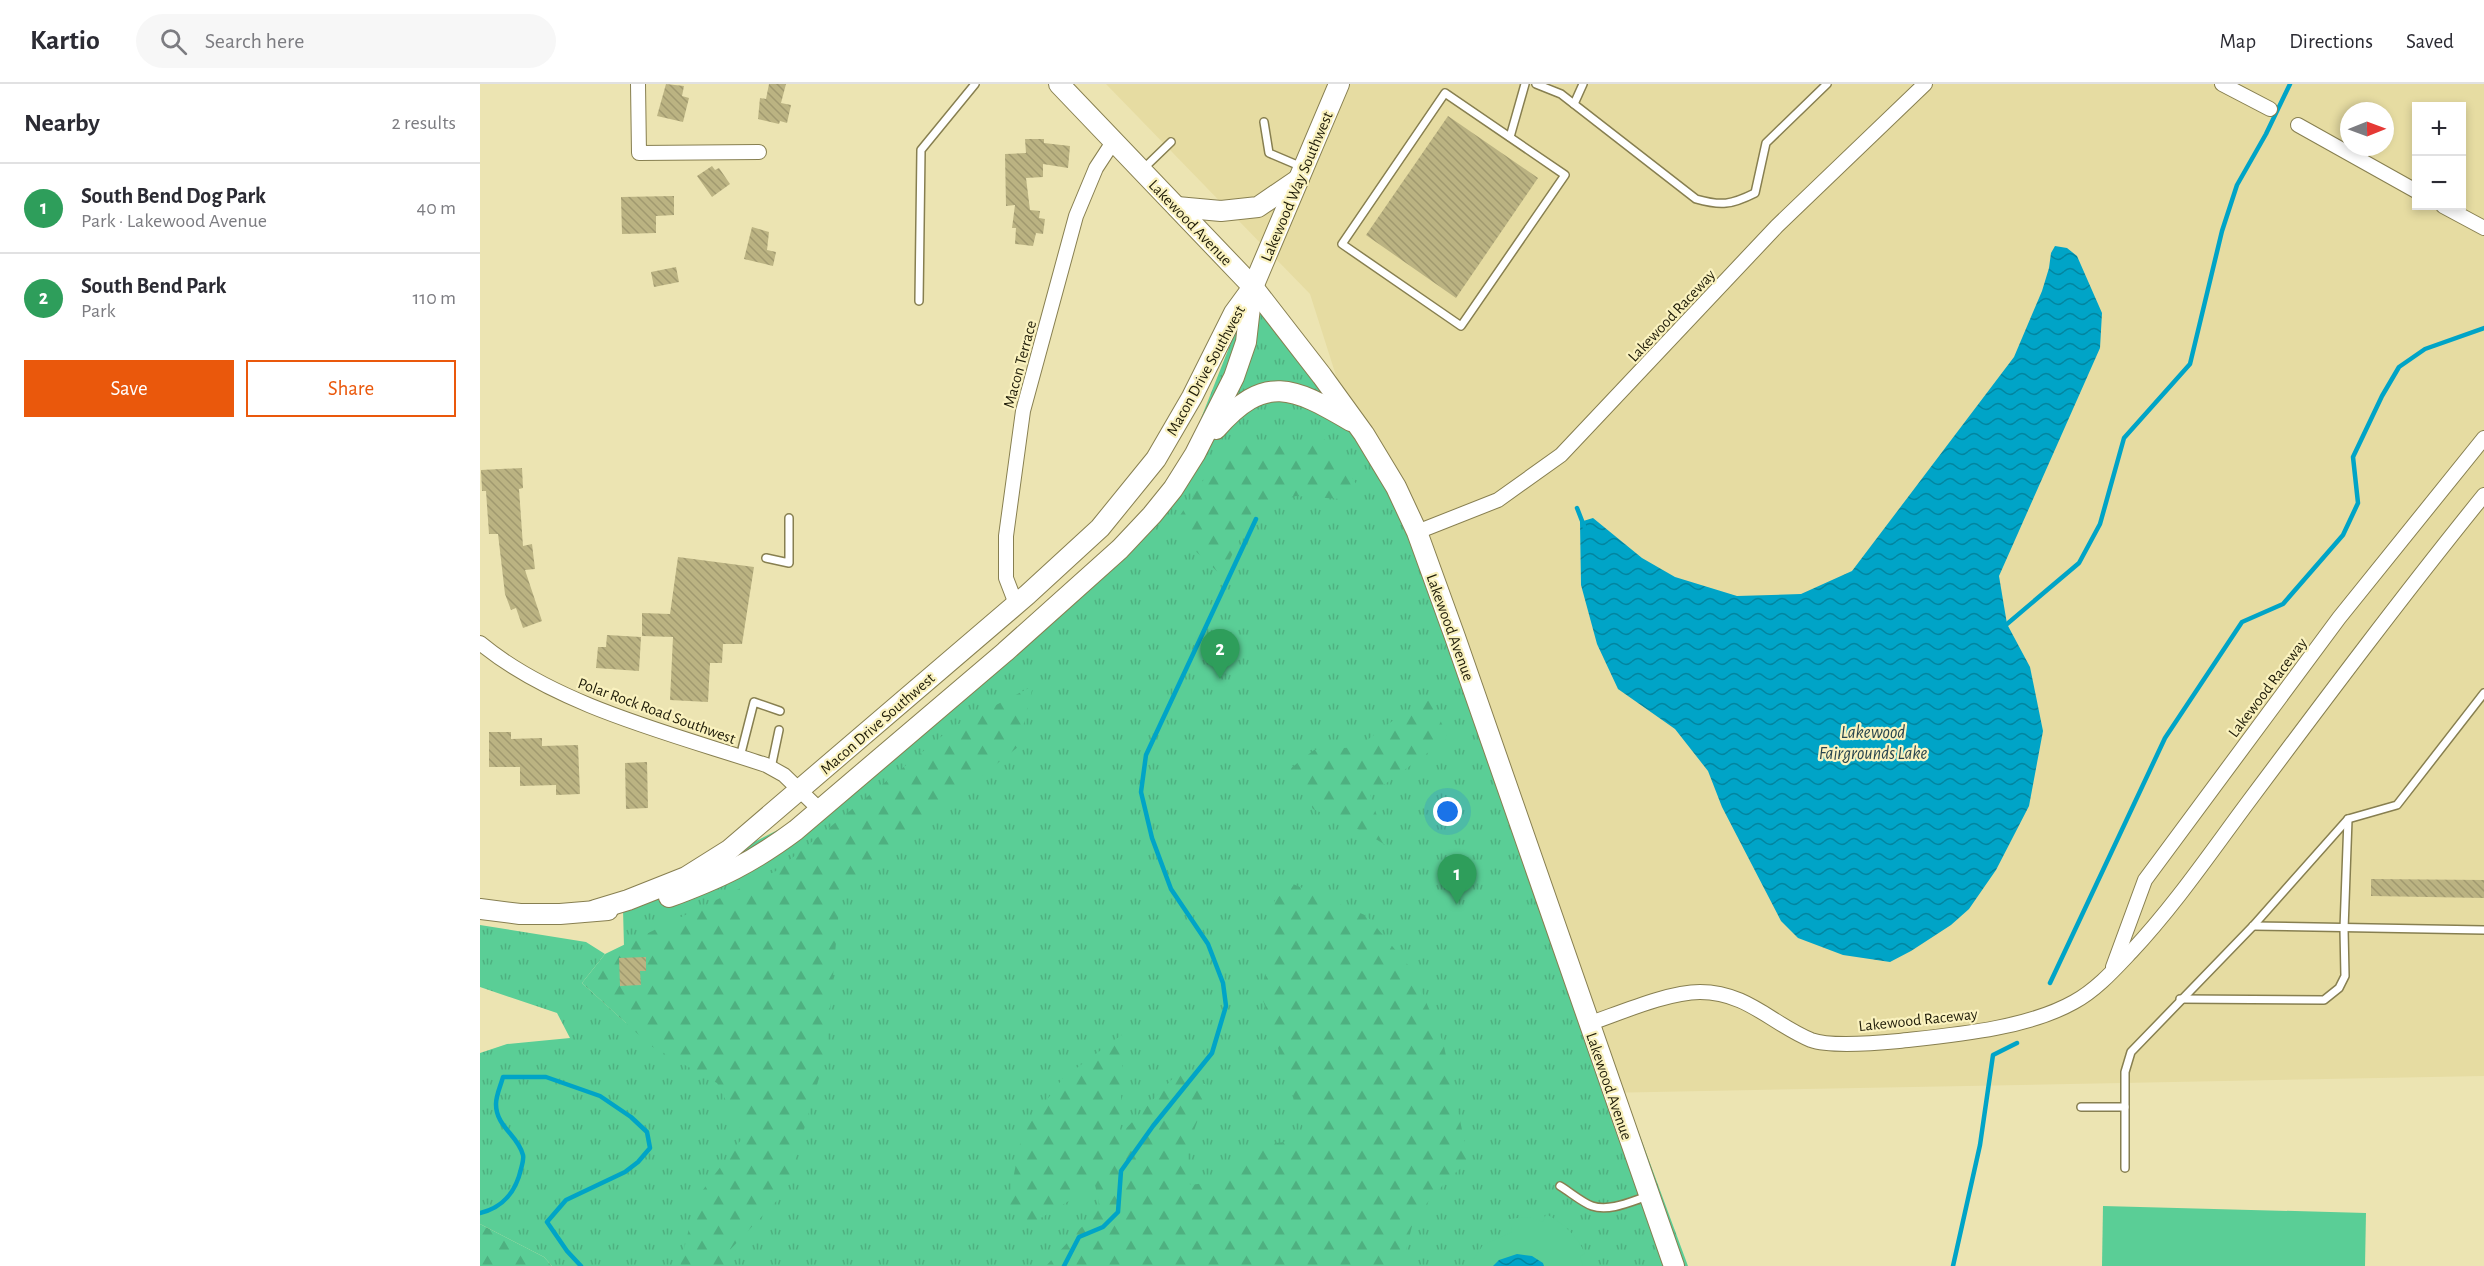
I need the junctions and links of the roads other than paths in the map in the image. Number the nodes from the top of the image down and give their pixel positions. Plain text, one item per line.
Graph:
1 (638, 84) edge
2 (975, 84) edge
3 (1059, 84) edge
4 (1339, 84) edge
5 (1525, 84) edge
6 (1536, 84) edge
7 (1582, 84) edge
8 (1827, 84) edge
9 (1925, 84) edge
10 (2223, 84) edge
11 (1574, 104) junction
12 (2270, 109) dead end
13 (1264, 122) dead end
14 (2298, 125) dead end
15 (1510, 137) junction
16 (1113, 142) junction
17 (1171, 142) dead end
18 (759, 152) dead end
19 (1141, 171) junction
20 (1302, 174) junction
21 (2412, 188) edge
22 (1177, 207) junction
23 (2451, 210) edge
24 (2484, 228) edge
25 (1253, 287) junction
26 (919, 301) dead end
27 (1357, 425) junction
28 (2484, 438) edge
29 (1195, 454) junction
30 (2484, 495) edge
31 (789, 518) dead end
32 (1417, 532) junction
33 (766, 558) dead end
34 (1016, 604) junction
35 (480, 643) edge
36 (2484, 693) edge
37 (780, 711) dead end
38 (779, 730) dead end
39 (740, 757) junction
40 (771, 768) junction
41 (800, 790) junction
42 (819, 809) junction
43 (2348, 819) junction
44 (480, 909) edge
45 (595, 910) junction
46 (2253, 926) junction
47 (2344, 928) junction
48 (2484, 930) edge
49 (2110, 975) junction
50 (2180, 999) junction
51 (1588, 1024) junction
52 (2081, 1107) dead end
53 (2126, 1107) junction
54 (2126, 1168) dead end
55 (1560, 1186) dead end
56 (1648, 1196) junction
57 (1674, 1266) edge

1 - 18 street
2 - 26 lane
3 - 16 street, Lakewood Avenue
4 - 20 street, Lakewood Way Southwest
5 - 15 lane
6 - 11 lane
7 - 11 lane
8 - 11 lane
9 - 32 street, Lakewood Raceway
10 - 12 street
13 - 20 lane
14 - 21 street
15 - 15 lane
16 - 19 street, Lakewood Avenue
16 - 34 street, Macon Terrace
17 - 19 lane
19 - 22 street, Lakewood Avenue
20 - 22 street
20 - 25 street, Lakewood Way Southwest
22 - 25 street, Lakewood Avenue
23 - 24 street
25 - 27 street, Lakewood Avenue
25 - 29 street, Macon Drive Southwest
25 - 34 street, Macon Drive Southwest
27 - 29 street
27 - 32 street, Lakewood Avenue
28 - 49 street, Lakewood Raceway
29 - 42 street, Macon Drive Southwest
30 - 49 street, Lakewood Raceway
31 - 33 lane
32 - 51 street, Lakewood Avenue
34 - 41 street, Macon Drive Southwest
35 - 39 street, Polar Rock Road Southwest
36 - 43 lane
37 - 39 lane
38 - 40 lane
39 - 40 street, Polar Rock Road Southwest
40 - 41 street, Polar Rock Road Southwest
41 - 42 street, Polar Rock Road Southwest
41 - 45 street, Macon Drive Southwest
42 - 45 street, Macon Drive Southwest
43 - 46 lane
43 - 47 lane
44 - 45 street, Macon Drive Southwest
46 - 47 lane
46 - 50 lane
47 - 48 lane
47 - 50 lane
49 - 51 street, Lakewood Raceway
50 - 53 lane
51 - 56 street, Lakewood Avenue
52 - 53 lane
53 - 54 lane
55 - 56 lane
56 - 57 street, Lakewood Avenue

